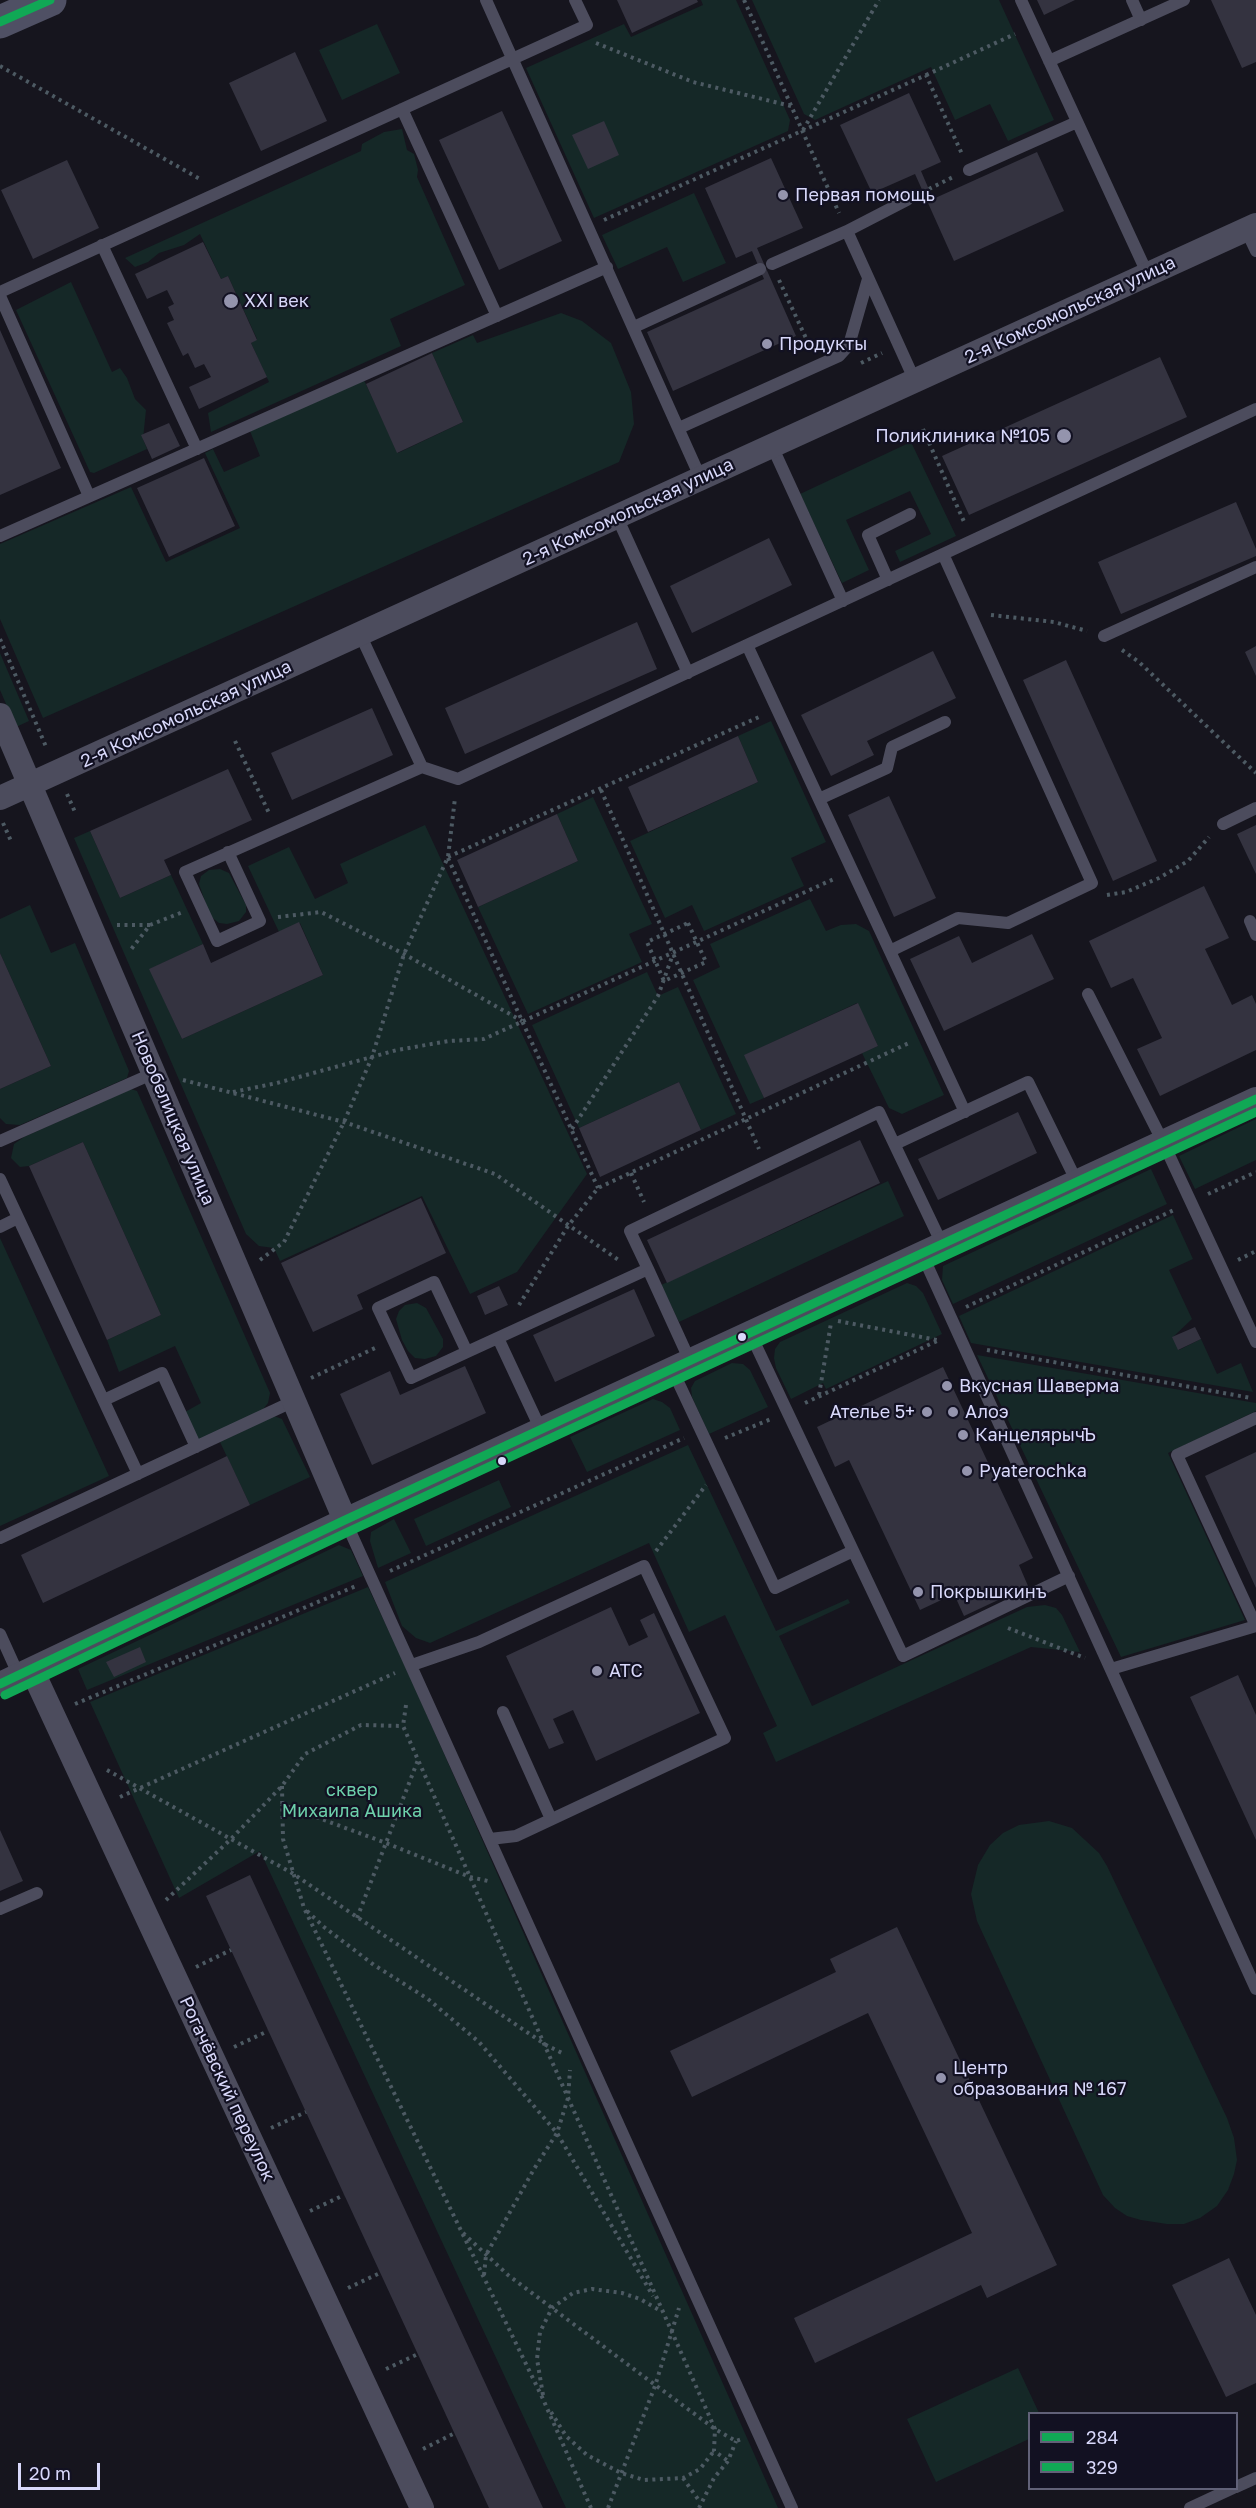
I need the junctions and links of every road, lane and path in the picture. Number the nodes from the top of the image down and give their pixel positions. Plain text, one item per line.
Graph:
1 (50, 0) edge
2 (486, 0) edge
3 (575, 0) edge
4 (744, 0) edge
5 (879, 0) edge
6 (1021, 0) edge
7 (1132, 0) edge
8 (1184, 0) edge
9 (1141, 20) junction
10 (0, 22) edge
11 (1033, 25) junction
12 (570, 33) junction
13 (513, 59) junction
14 (1049, 61) junction
15 (0, 66) edge
16 (926, 75) junction
17 (791, 106) junction
18 (402, 109) junction
19 (1077, 122) junction
20 (802, 131) junction
21 (969, 170) junction
22 (929, 189) dead end
23 (222, 191) junction
24 (907, 200) dead end
25 (589, 227) junction
26 (847, 231) junction
27 (1253, 235) edge
28 (102, 245) junction
29 (607, 267) junction
30 (766, 267) junction
31 (1148, 275) junction
32 (868, 279) junction
33 (0, 294) edge
34 (497, 316) junction
35 (634, 327) junction
36 (885, 352) dead end
37 (860, 363) dead end
38 (818, 366) junction
39 (915, 381) junction
40 (1256, 409) edge
41 (679, 428) junction
42 (923, 429) dead end
43 (772, 446) junction
44 (197, 449) junction
45 (701, 479) junction
46 (89, 496) junction
47 (910, 514) dead end
48 (617, 517) junction
49 (2, 531) edge
50 (973, 540) junction
51 (943, 554) junction
52 (1256, 567) edge
53 (888, 580) junction
54 (843, 601) junction
55 (972, 617) junction
56 (360, 634) junction
57 (1104, 636) junction
58 (0, 639) edge
59 (747, 645) junction
60 (688, 673) junction
61 (777, 709) junction
62 (0, 715) edge
63 (945, 722) dead end
64 (42, 735) dead end
65 (236, 741) dead end
66 (422, 766) junction
67 (1256, 773) edge
68 (458, 779) junction
69 (30, 785) junction
70 (601, 790) junction
71 (0, 798) edge
72 (819, 800) junction
73 (1256, 808) edge
74 (0, 817) edge
75 (1223, 824) joint
76 (278, 831) junction
77 (11, 841) dead end
78 (228, 852) junction
79 (448, 857) junction
80 (852, 870) junction
81 (1067, 895) junction
82 (200, 904) junction
83 (260, 921) junction
84 (1250, 921) dead end
85 (150, 926) dead end
86 (664, 934) junction
87 (1256, 935) edge
88 (697, 943) junction
89 (890, 951) junction
90 (404, 954) junction
91 (673, 954) junction
92 (656, 961) junction
93 (681, 973) junction
94 (664, 981) junction
95 (1088, 994) dead end
96 (523, 1022) junction
97 (928, 1034) junction
98 (372, 1057) junction
99 (153, 1073) junction
100 (233, 1092) junction
101 (1256, 1099) edge
102 (965, 1112) junction
103 (746, 1119) junction
104 (344, 1122) junction
105 (572, 1129) junction
106 (0, 1141) edge
107 (1162, 1142) junction
108 (895, 1144) junction
109 (759, 1149) dead end
110 (1256, 1172) edge
111 (631, 1173) junction
112 (0, 1179) edge
113 (1077, 1182) junction
114 (598, 1188) junction
115 (1206, 1195) dead end
116 (1183, 1206) dead end
117 (18, 1218) junction
118 (653, 1220) junction
119 (568, 1226) junction
120 (0, 1227) edge
121 (932, 1249) junction
122 (1256, 1251) edge
123 (1229, 1264) dead end
124 (643, 1271) junction
125 (240, 1274) junction
126 (954, 1312) junction
127 (750, 1333) junction
128 (498, 1338) junction
129 (938, 1340) junction
130 (1256, 1342) edge
131 (383, 1344) dead end
132 (985, 1350) dead end
133 (466, 1352) junction
134 (681, 1365) junction
135 (329, 1370) dead end
136 (819, 1396) junction
137 (1256, 1398) edge
138 (104, 1400) junction
139 (294, 1401) junction
140 (802, 1404) dead end
141 (788, 1411) junction
142 (1256, 1418) edge
143 (540, 1430) junction
144 (689, 1436) dead end
145 (708, 1446) junction
146 (196, 1447) junction
147 (138, 1474) junction
148 (690, 1506) dead end
149 (345, 1520) junction
150 (0, 1538) edge
151 (853, 1551) junction
152 (649, 1560) dead end
153 (389, 1572) dead end
154 (1069, 1576) junction
155 (367, 1581) dead end
156 (983, 1618) junction
157 (0, 1634) edge
158 (412, 1665) junction
159 (1111, 1669) junction
160 (396, 1672) dead end
161 (17, 1676) edge
162 (73, 1705) dead end
163 (503, 1712) dead end
164 (418, 1760) junction
165 (102, 1767) dead end
166 (282, 1786) junction
167 (140, 1788) junction
168 (117, 1799) dead end
169 (281, 1804) junction
170 (551, 1819) junction
171 (231, 1839) junction
172 (490, 1839) junction
173 (386, 1843) junction
174 (292, 1874) junction
175 (470, 1877) junction
176 (512, 1886) junction
177 (37, 1893) dead end
178 (164, 1902) dead end
179 (304, 1908) junction
180 (0, 1909) edge
181 (357, 1918) junction
182 (231, 1950) dead end
183 (194, 1968) dead end
184 (1256, 1989) edge
185 (268, 2031) dead end
186 (546, 2045) junction
187 (232, 2048) dead end
188 (571, 2057) dead end
189 (570, 2067) dead end
190 (568, 2098) junction
191 (306, 2112) dead end
192 (269, 2129) dead end
193 (557, 2133) junction
194 (344, 2195) dead end
195 (308, 2212) dead end
196 (461, 2230) junction
197 (486, 2255) junction
198 (380, 2273) dead end
199 (484, 2275) junction
200 (344, 2290) dead end
201 (682, 2298) dead end
202 (552, 2308) junction
203 (662, 2312) junction
204 (673, 2331) junction
205 (418, 2354) dead end
206 (381, 2372) dead end
207 (655, 2385) junction
208 (543, 2400) junction
209 (715, 2428) junction
210 (455, 2433) dead end
211 (744, 2438) dead end
212 (736, 2441) junction
213 (418, 2451) dead end
214 (714, 2451) junction
215 (728, 2461) junction
216 (621, 2473) junction
217 (683, 2478) junction
218 (1256, 2478) edge
219 (1238, 2487) edge
220 (1230, 2490) edge
221 (700, 2502) junction
222 (422, 2508) edge
223 (591, 2508) edge
224 (608, 2508) edge
225 (699, 2508) edge
226 (792, 2508) edge
227 (1190, 2508) edge

1 - 10 street
2 - 13 lane
3 - 12 lane
4 - 17 path
5 - 20 path
6 - 11 lane
7 - 9 lane
8 - 9 lane
9 - 14 lane
11 - 14 lane
11 - 16 path
12 - 13 lane
12 - 17 path
13 - 18 lane
13 - 25 lane
14 - 19 lane
15 - 23 path
16 - 20 path
16 - 21 path
17 - 20 path
18 - 23 lane
18 - 34 lane
19 - 21 lane
19 - 31 lane
20 - 25 path
20 - 26 path
21 - 22 path
23 - 28 lane
24 - 26 lane
25 - 29 lane
26 - 30 lane
26 - 32 lane
27 - 31 street, 2-я Комсомольская улица
28 - 33 lane
28 - 44 lane
29 - 34 lane
29 - 35 lane
30 - 35 lane
30 - 38 path
31 - 39 street, 2-я Комсомольская улица
32 - 38 lane
32 - 39 lane
33 - 46 lane
34 - 44 lane
35 - 41 lane
36 - 37 path
38 - 41 lane
39 - 43 street, 2-я Комсомольская улица
40 - 50 lane
41 - 45 lane
42 - 50 path
43 - 45 street, 2-я Комсомольская улица
43 - 54 lane
44 - 46 lane
45 - 48 street, 2-я Комсомольская улица
46 - 49 lane
47 - 53 lane
48 - 56 street, 2-я Комсомольская улица
48 - 60 lane
50 - 51 lane
51 - 53 lane
51 - 55 lane
52 - 57 lane
53 - 54 lane
54 - 59 lane
55 - 57 path
55 - 81 lane
56 - 66 lane
56 - 69 street, 2-я Комсомольская улица
57 - 67 path
58 - 64 path
59 - 60 lane
59 - 61 lane
60 - 68 lane
61 - 70 path
61 - 72 lane
62 - 69 street, Новобелицкая улица
63 - 72 lane
65 - 76 path
66 - 68 lane
66 - 76 lane
68 - 79 path
69 - 71 street, 2-я Комсомольская улица
69 - 99 street, Новобелицкая улица
70 - 79 path
70 - 86 path
72 - 80 lane
73 - 75 lane
74 - 77 path
75 - 81 path
76 - 78 lane
78 - 82 lane
78 - 83 lane
79 - 90 path
79 - 96 path
80 - 88 path
80 - 89 lane
81 - 89 lane
82 - 83 lane
82 - 85 path
83 - 90 path
84 - 87 lane
86 - 88 path
86 - 91 path
86 - 92 path
88 - 91 path
88 - 93 path
89 - 97 lane
90 - 96 path
90 - 98 path
91 - 92 path
91 - 93 path
91 - 94 path
92 - 94 path
92 - 96 path
93 - 94 path
93 - 103 path
94 - 105 path
95 - 107 lane
96 - 98 path
96 - 105 path
97 - 102 lane
97 - 103 path
98 - 100 path
98 - 104 path
99 - 100 path
99 - 106 lane
99 - 125 street, Новобелицкая улица
100 - 104 path
101 - 107 street
102 - 108 lane
102 - 113 lane
103 - 109 path
103 - 111 path
104 - 119 path
104 - 125 path
105 - 114 path
107 - 113 street
107 - 130 lane
108 - 118 lane
108 - 121 lane
110 - 115 path
111 - 114 path
111 - 118 path
112 - 117 lane
113 - 121 street
114 - 119 path
116 - 126 path
117 - 120 lane
117 - 138 lane
118 - 124 lane
119 - 124 path
119 - 128 path
121 - 126 lane
121 - 127 street
122 - 123 path
124 - 128 lane
124 - 134 lane
125 - 139 street, Новобелицкая улица
126 - 129 path
126 - 154 lane
127 - 134 street
127 - 141 lane
128 - 133 lane
128 - 143 lane
129 - 136 path
129 - 136 path
131 - 135 path
132 - 137 path
133 - 133 lane
134 - 143 street
134 - 145 lane
136 - 140 path
138 - 146 lane
138 - 147 lane
139 - 146 lane
139 - 149 street, Новобелицкая улица
141 - 145 path
141 - 151 lane
142 - 159 lane
143 - 149 street
144 - 153 path
145 - 151 lane
146 - 147 lane
147 - 150 lane
148 - 152 path
149 - 158 lane
149 - 161 street
151 - 156 lane
154 - 156 lane
154 - 159 lane
155 - 162 path
156 - 159 path
157 - 161 lane
158 - 170 lane
158 - 172 lane
159 - 184 lane
160 - 167 path
161 - 222 street, Рогачёвский переулок
163 - 170 lane
164 - 166 path
164 - 173 path
164 - 175 path
165 - 167 path
166 - 169 path
166 - 171 path
167 - 168 path
167 - 171 path
169 - 173 path
169 - 174 path
170 - 172 lane
171 - 174 path
171 - 178 path
172 - 176 lane
173 - 175 path
173 - 181 path
174 - 179 path
174 - 181 path
175 - 176 path
175 - 186 path
176 - 226 lane
177 - 180 lane
179 - 193 path
179 - 196 path
181 - 186 path
182 - 183 path
185 - 187 path
186 - 188 path
186 - 190 path
189 - 190 path
190 - 193 path
190 - 203 path
191 - 192 path
193 - 197 path
193 - 203 path
194 - 195 path
196 - 197 path
196 - 199 path
197 - 199 path
197 - 202 path
198 - 200 path
199 - 208 path
201 - 204 path
202 - 203 path
202 - 207 path
202 - 208 path
203 - 204 path
204 - 207 path
204 - 209 path
205 - 206 path
207 - 209 path
207 - 216 path
208 - 216 path
208 - 223 path
209 - 212 path
209 - 214 path
210 - 213 path
211 - 212 path
212 - 215 path
214 - 215 path
214 - 217 path
215 - 221 path
216 - 217 path
216 - 224 path
217 - 221 path
218 - 219 lane
220 - 227 lane
221 - 225 path

